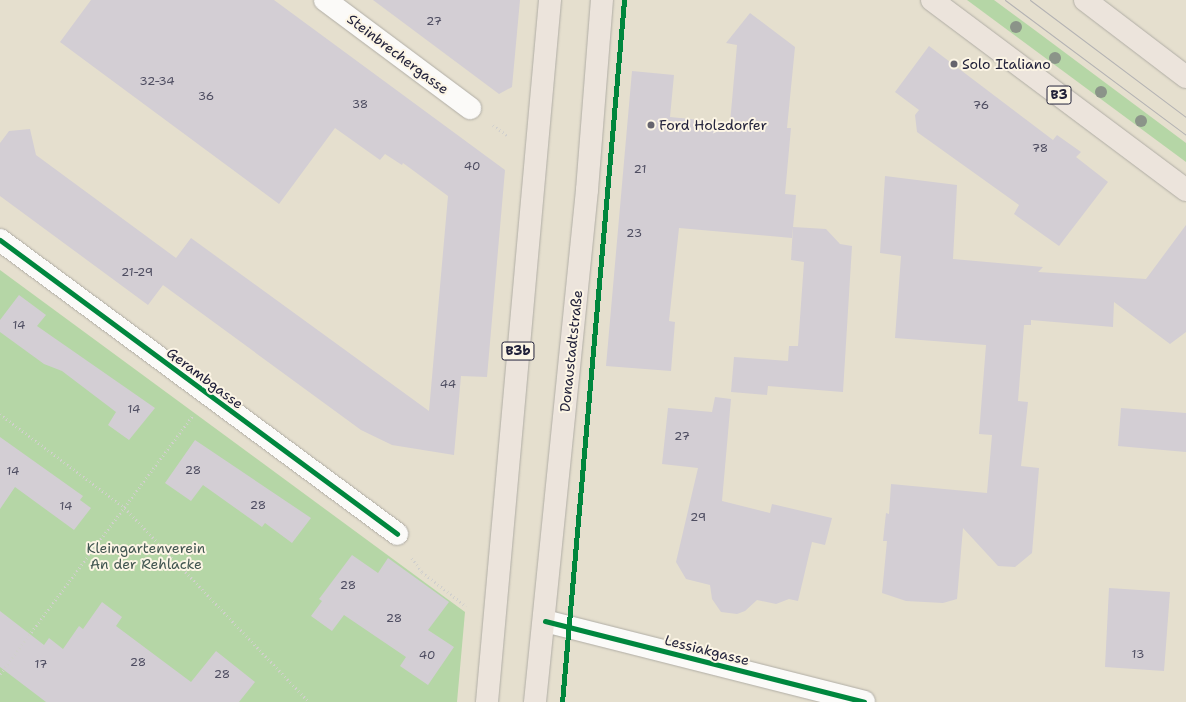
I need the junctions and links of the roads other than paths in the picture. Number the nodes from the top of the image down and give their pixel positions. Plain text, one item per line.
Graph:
1 (325, 0) edge
2 (550, 0) edge
3 (602, 0) edge
4 (932, 0) edge
5 (1085, 0) edge
6 (1186, 77) edge
7 (470, 108) dead end
8 (1186, 190) edge
9 (0, 240) edge
10 (397, 534) road end
11 (545, 621) junction
12 (487, 702) edge
13 (535, 702) edge
14 (864, 702) edge

1 - 7 street, Steinbrechergasse
2 - 12 main road, B3b
3 - 11 main road, Donaustadtstraße
4 - 8 main road, B3
5 - 6 main road
9 - 10 street, Gerambgasse
11 - 13 main road, Donaustadtstraße
11 - 14 street, Lessiakgasse

